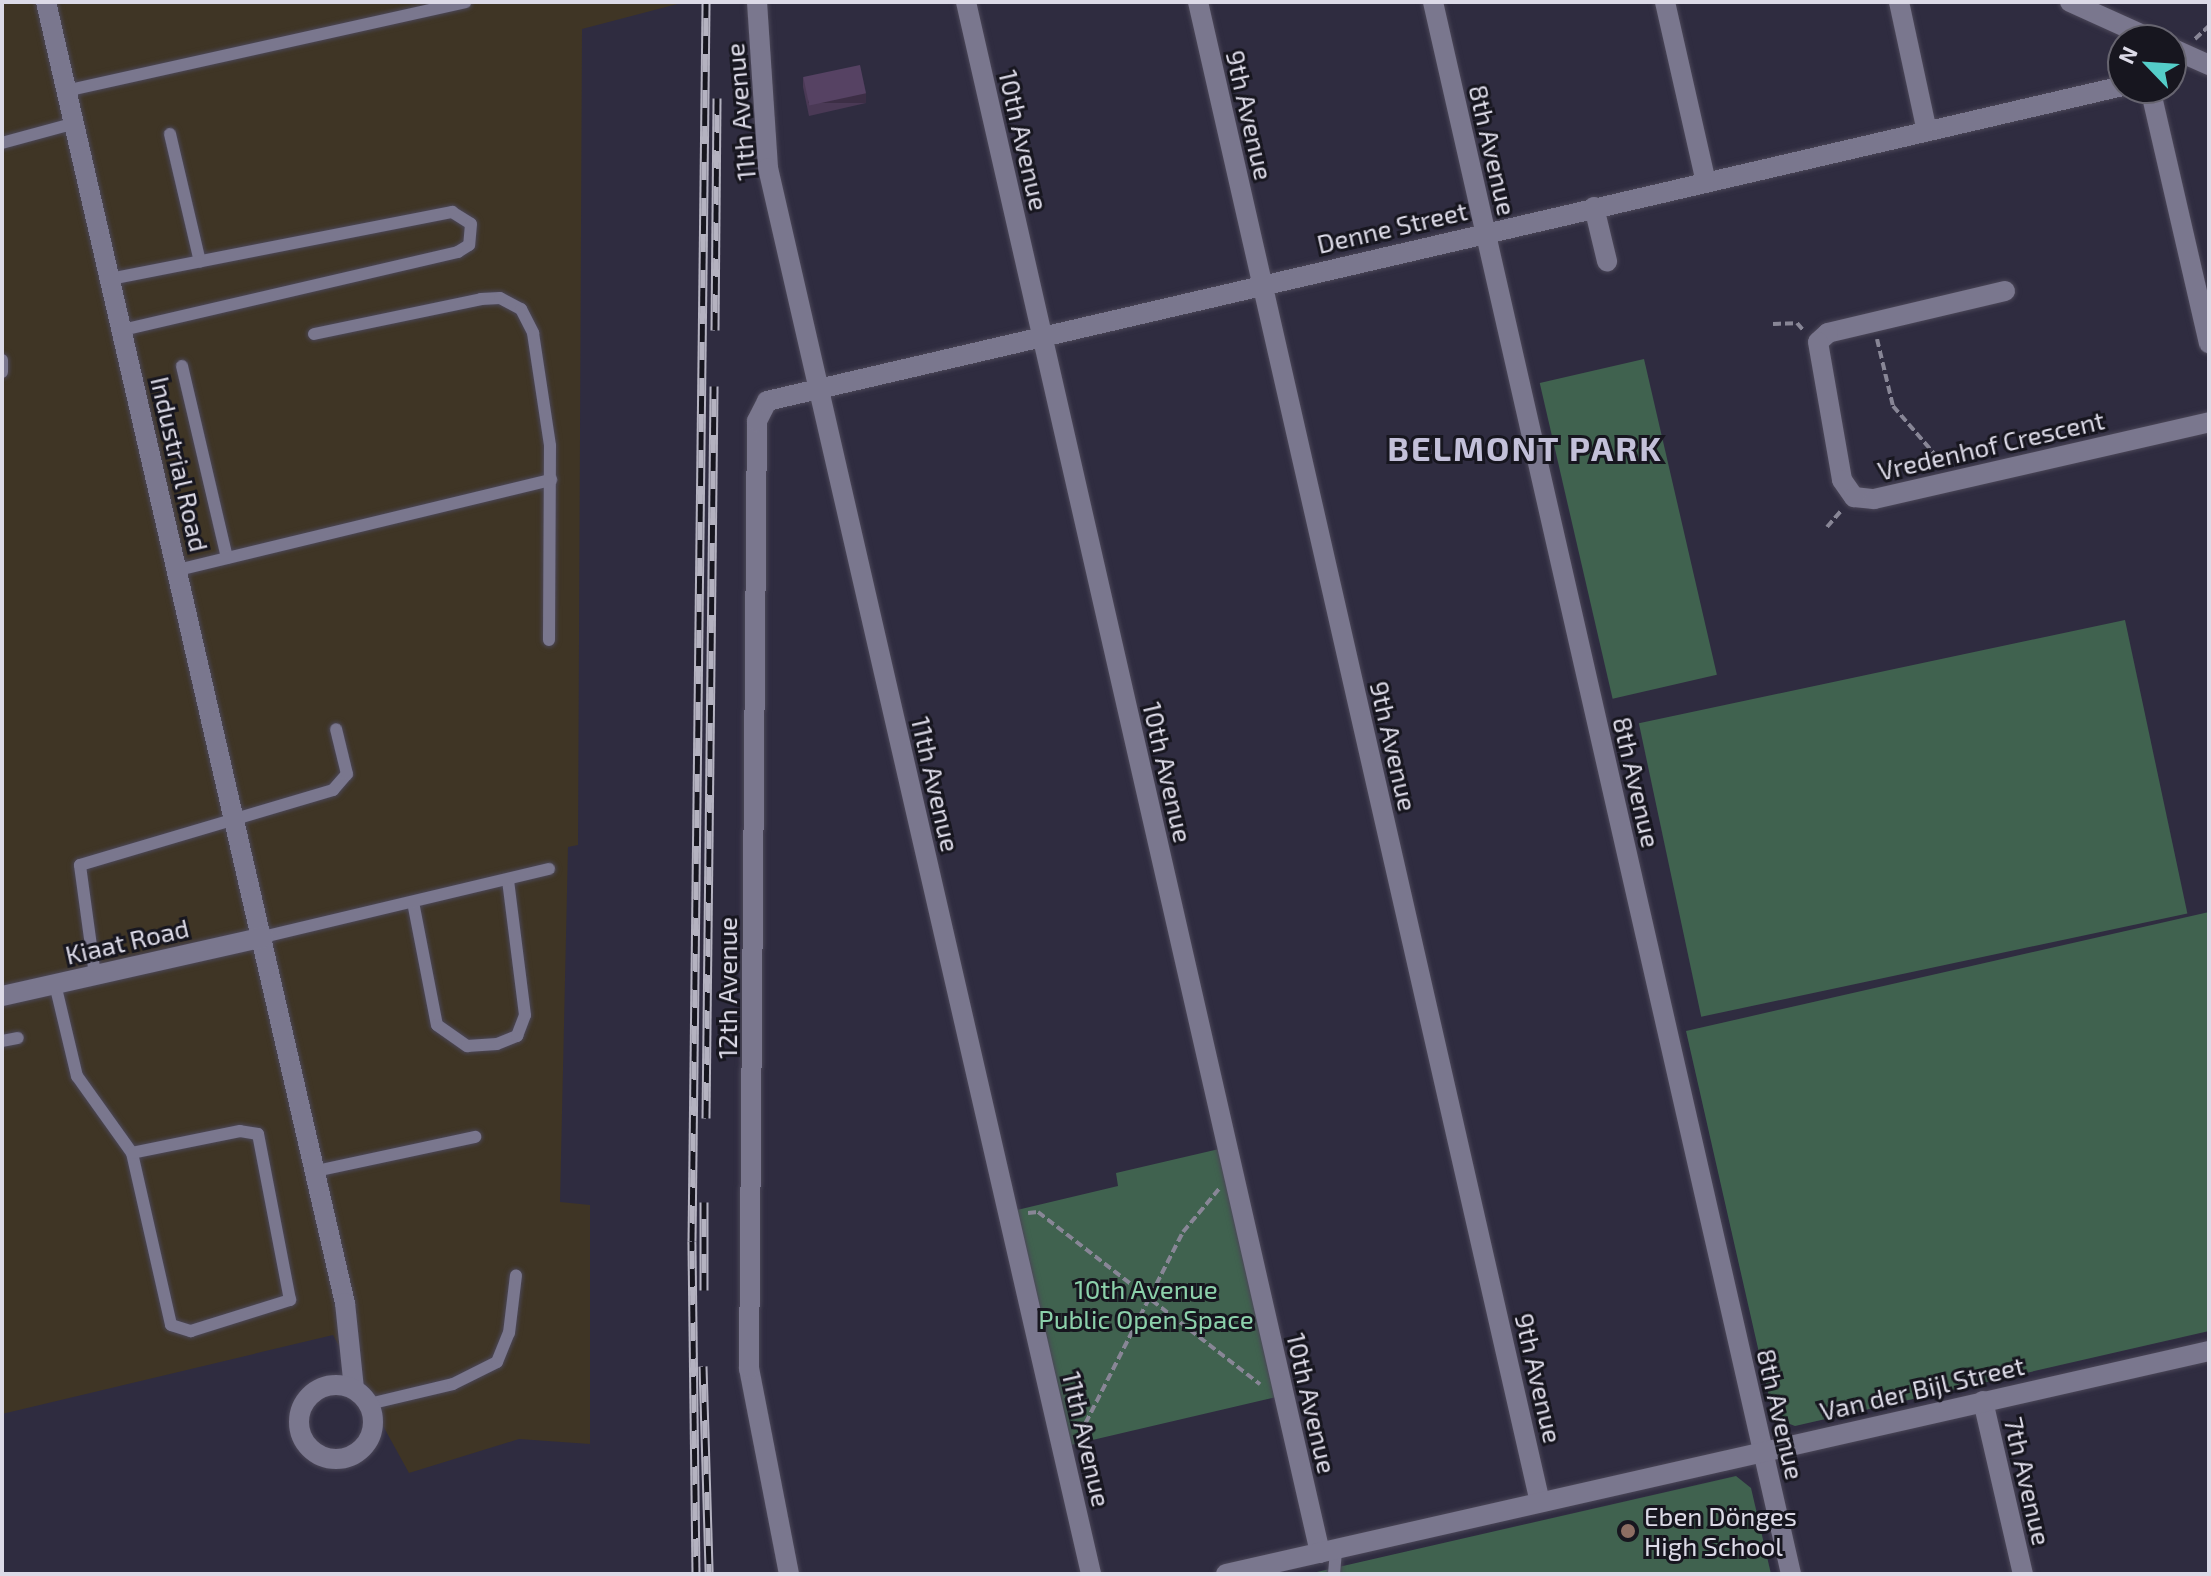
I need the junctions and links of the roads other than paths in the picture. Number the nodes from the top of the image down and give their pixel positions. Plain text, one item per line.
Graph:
1 (46, 2) edge
2 (465, 2) edge
3 (757, 2) edge
4 (966, 2) edge
5 (1198, 2) edge
6 (1433, 2) edge
7 (1665, 2) edge
8 (1899, 2) edge
9 (2070, 2) edge
10 (2119, 24) edge
11 (2187, 55) edge
12 (2209, 65) edge
13 (2107, 90) edge
14 (65, 91) junction
15 (2154, 104) edge
16 (72, 124) junction
17 (1927, 131) junction
18 (170, 134) dead end
19 (2, 143) edge
20 (1706, 182) junction
21 (1594, 207) junction
22 (1485, 232) junction
23 (1607, 261) dead end
24 (200, 262) junction
25 (110, 279) junction
26 (1262, 284) junction
27 (2005, 291) dead end
28 (122, 330) junction
29 (314, 334) dead end
30 (1042, 334) junction
31 (2209, 343) edge
32 (2, 360) edge
33 (182, 366) dead end
34 (2, 372) edge
35 (818, 385) junction
36 (767, 401) joint
37 (2209, 422) edge
38 (551, 480) junction
39 (227, 558) junction
40 (178, 570) junction
41 (549, 640) dead end
42 (336, 729) dead end
43 (235, 817) junction
44 (549, 869) dead end
45 (508, 880) junction
46 (413, 902) junction
47 (263, 937) junction
48 (95, 975) junction
49 (55, 984) junction
50 (2, 996) edge
51 (18, 1038) dead end
52 (2, 1041) edge
53 (475, 1137) dead end
54 (132, 1153) junction
55 (316, 1171) junction
56 (516, 1275) dead end
57 (2208, 1357) edge
58 (354, 1389) junction
59 (1983, 1401) junction
60 (369, 1404) junction
61 (1763, 1452) junction
62 (1540, 1502) junction
63 (1328, 1551) junction
64 (789, 1574) edge
65 (1091, 1574) edge
66 (1226, 1574) edge
67 (1334, 1574) edge
68 (1791, 1574) edge
69 (2023, 1574) edge

1 - 14 street, Industrial Road
2 - 14 lane
3 - 35 street, 11th Avenue
4 - 30 street, 10th Avenue
5 - 26 street, 9th Avenue
6 - 22 street, 8th Avenue
7 - 20 street
8 - 17 street
9 - 10 street
11 - 12 street
13 - 17 street, Denne Street
14 - 16 street, Industrial Road
15 - 31 street
16 - 19 lane
16 - 25 street, Industrial Road
17 - 20 street, Denne Street
18 - 24 lane
20 - 21 street, Denne Street
21 - 22 street, Denne Street
21 - 23 street
22 - 26 street, Denne Street
22 - 61 street, 8th Avenue
24 - 25 lane
24 - 28 lane
25 - 28 street, Industrial Road
26 - 30 street, Denne Street
26 - 62 street, 9th Avenue
27 - 37 street, Vredenhof Crescent
28 - 40 street, Industrial Road
29 - 38 lane
30 - 35 street, Denne Street
30 - 63 street, 10th Avenue
32 - 34 lane
33 - 39 lane
35 - 36 street, Denne Street
35 - 65 street, 11th Avenue
36 - 64 street, 12th Avenue
38 - 39 lane
38 - 41 lane
39 - 40 lane
40 - 43 street, Industrial Road
42 - 43 lane
43 - 47 street, Industrial Road
43 - 48 lane
44 - 45 lane
45 - 46 lane
45 - 46 lane
46 - 47 lane
47 - 48 street, Kiaat Road
47 - 55 street, Industrial Road
48 - 49 street, Kiaat Road
49 - 50 street, Kiaat Road
49 - 54 lane
51 - 52 lane
53 - 55 lane
54 - 54 lane
55 - 58 street, Industrial Road
56 - 60 lane
57 - 59 street, Van der Bijl Street
58 - 60 street
58 - 60 street
59 - 61 street, Van der Bijl Street
59 - 69 street, 7th Avenue
61 - 62 street, Van der Bijl Street
61 - 68 street, 8th Avenue
62 - 63 street, Van der Bijl Street
63 - 66 street, Van der Bijl Street
63 - 67 lane

